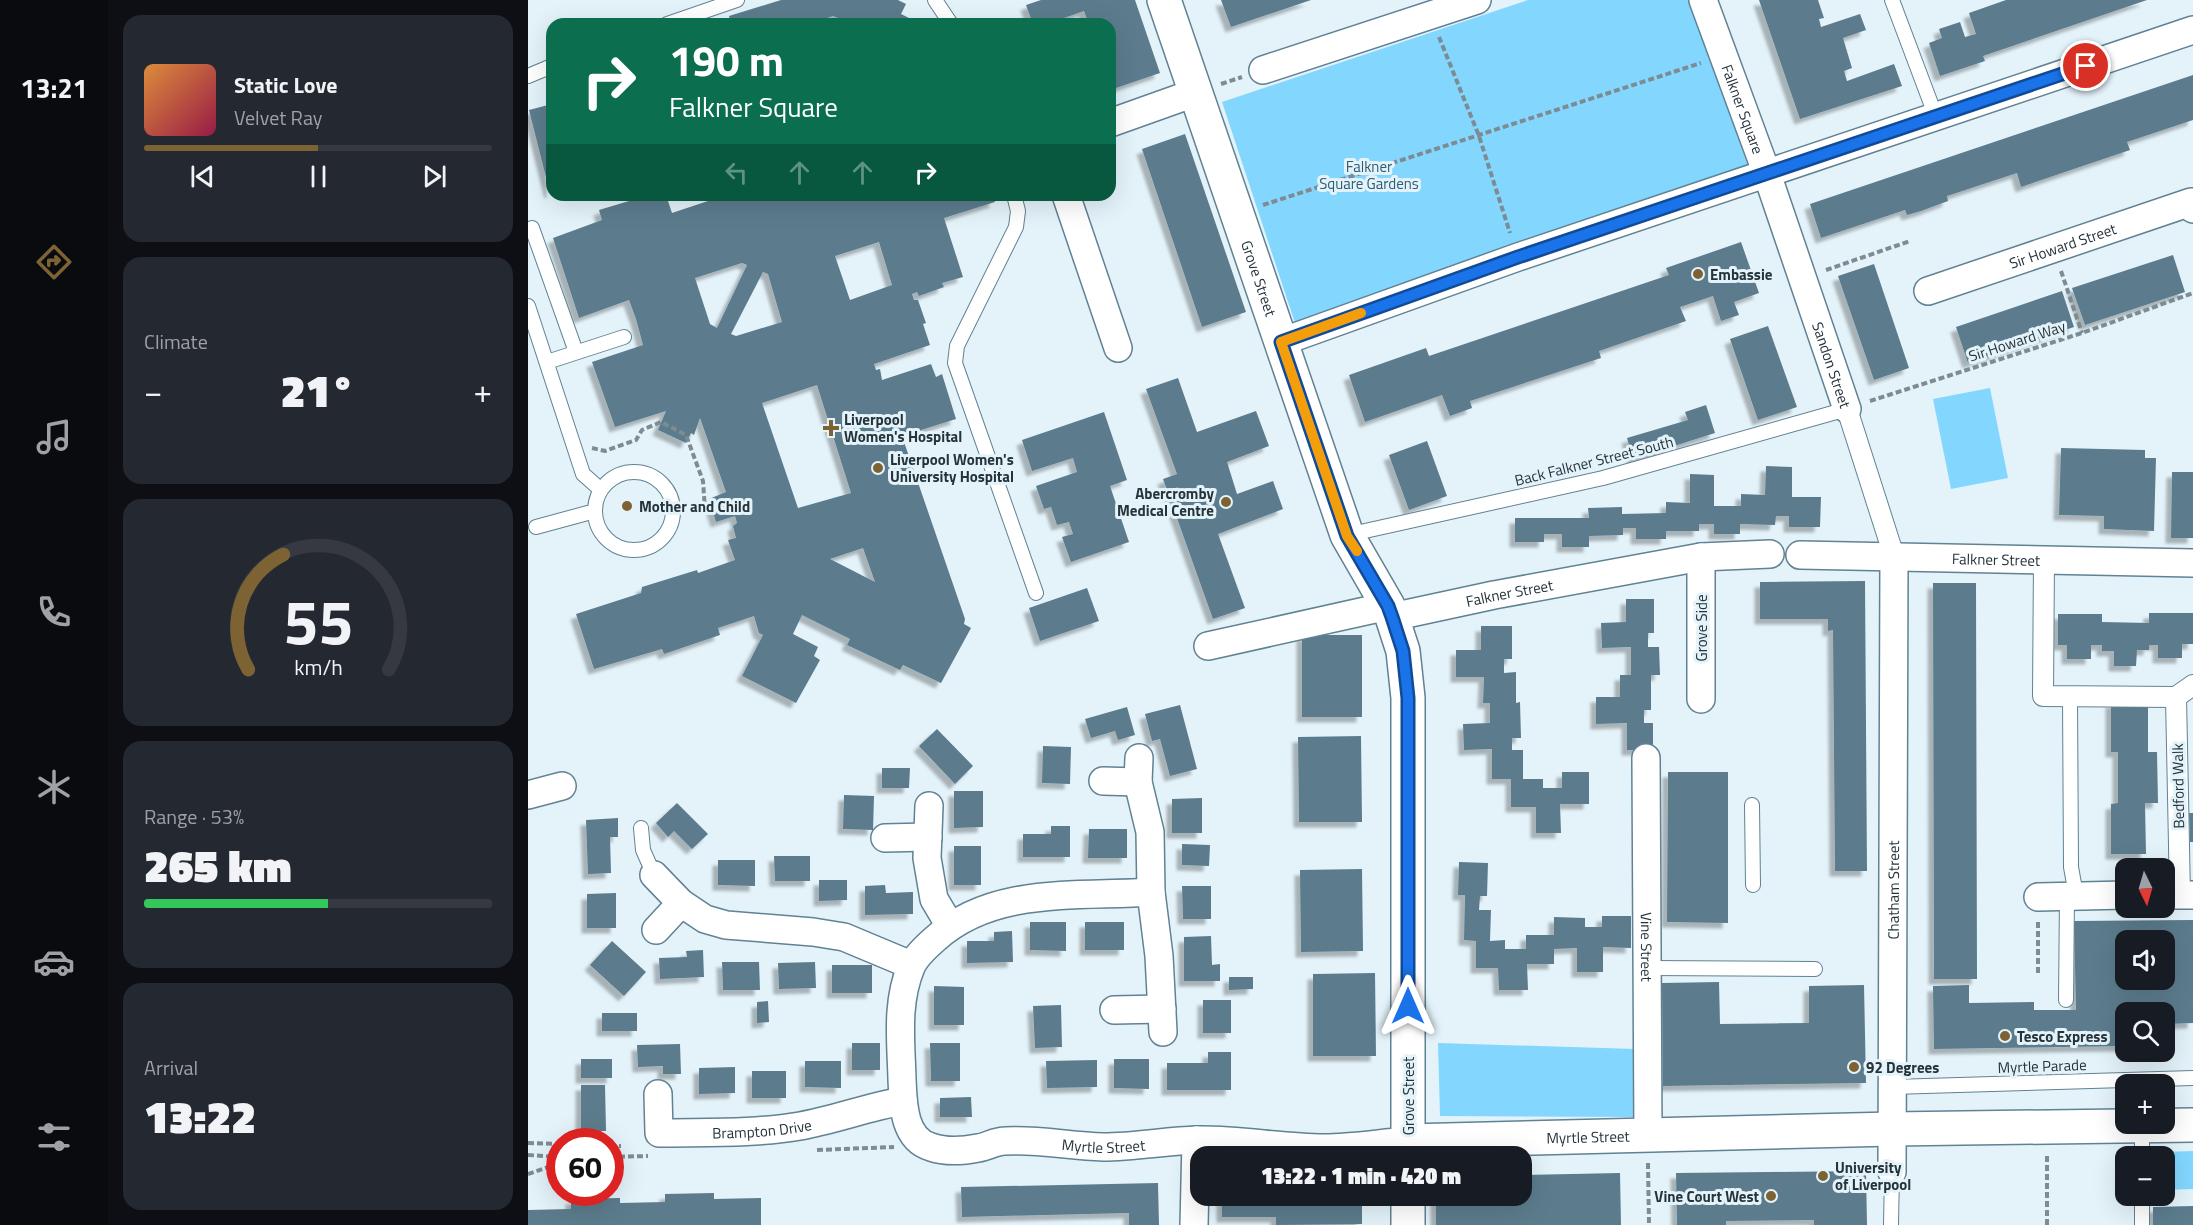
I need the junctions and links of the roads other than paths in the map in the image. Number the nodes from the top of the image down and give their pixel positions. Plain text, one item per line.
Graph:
1 (737, 0) edge
2 (935, 0) edge
3 (1164, 0) edge
4 (1477, 0) edge
5 (1703, 0) edge
6 (1892, 0) edge
7 (684, 18) edge
8 (947, 18) edge
9 (2193, 30) edge
10 (546, 68) edge
11 (1263, 70) road end
12 (528, 76) edge
13 (1197, 92) junction
14 (1936, 117) junction
15 (1116, 121) edge
16 (1767, 174) junction
17 (1016, 201) edge
18 (1068, 201) edge
19 (2193, 209) edge
20 (532, 228) dead end
21 (1928, 291) dead end
22 (528, 306) edge
23 (624, 337) dead end
24 (1281, 342) junction
25 (1118, 348) dead end
26 (576, 352) junction
27 (547, 362) junction
28 (1847, 409) junction
29 (602, 490) junction
30 (595, 511) junction
31 (536, 527) dead end
32 (1347, 536) junction
33 (1770, 554) dead end
34 (1800, 555) dead end
35 (1894, 556) junction
36 (1701, 557) junction
37 (2044, 559) junction
38 (2193, 562) edge
39 (1036, 593) dead end
40 (1390, 612) junction
41 (1208, 646) dead end
42 (2193, 685) edge
43 (2070, 697) junction
44 (2176, 697) junction
45 (1701, 699) dead end
46 (1646, 758) dead end
47 (2185, 777) edge
48 (1103, 781) dead end
49 (562, 786) dead end
50 (528, 795) edge
51 (1752, 805) dead end
52 (929, 806) dead end
53 (641, 828) dead end
54 (928, 837) junction
55 (885, 838) dead end
56 (654, 875) joint
57 (1753, 885) dead end
58 (1151, 892) junction
59 (2072, 895) junction
60 (2115, 895) edge
61 (2179, 895) edge
62 (2038, 897) road end
63 (681, 903) junction
64 (950, 926) junction
65 (656, 930) dead end
66 (911, 965) junction
67 (1647, 968) junction
68 (1815, 969) dead end
69 (2066, 1000) dead end
70 (1114, 1010) dead end
71 (2193, 1078) edge
72 (1892, 1087) junction
73 (658, 1094) dead end
74 (903, 1101) junction
75 (2193, 1125) edge
76 (1892, 1129) junction
77 (1648, 1137) junction
78 (1196, 1140) junction
79 (2142, 1141) edge
80 (1293, 1146) edge
81 (1408, 1146) edge
82 (1468, 1146) edge
83 (1892, 1172) joint
84 (1408, 1206) edge
85 (2142, 1206) edge
86 (1194, 1225) edge
87 (1408, 1225) edge
88 (1891, 1225) edge
89 (2142, 1225) edge

1 - 7 lane
2 - 8 lane
3 - 13 main road, Grove Street
4 - 11 street
5 - 16 street, Falkner Square
6 - 14 lane
9 - 14 street
10 - 12 lane
13 - 15 street
13 - 24 main road, Grove Street
14 - 16 street
16 - 24 street, Falkner Square
16 - 28 street, Sandon Street
17 - 39 lane
18 - 25 street
19 - 21 street, Sir Howard Street
20 - 26 lane
22 - 27 lane
23 - 26 lane
24 - 32 main road, Grove Street
26 - 27 lane
27 - 29 lane
28 - 32 lane, Back Falkner Street South
28 - 35 street, Sandon Street
29 - 30 lane
29 - 30 lane
30 - 31 lane
32 - 40 main road, Grove Street
33 - 36 street, Falkner Street
34 - 35 street, Falkner Street
35 - 37 street, Falkner Street
35 - 72 street, Chatham Street
36 - 40 street, Falkner Street
36 - 45 street, Grove Side
37 - 38 street, Falkner Street
37 - 43 street
40 - 41 street, Falkner Street
40 - 81 main road, Grove Street
42 - 44 street
43 - 44 street
43 - 59 lane
44 - 47 street, Bedford Walk
46 - 67 street, Vine Street
47 - 61 street, Bedford Walk
48 - 58 street
49 - 50 street
51 - 57 lane
52 - 54 street
53 - 56 lane
54 - 55 street
54 - 64 street
56 - 63 street
58 - 64 street
58 - 70 street
59 - 60 street
59 - 62 street
59 - 69 lane
63 - 65 street
63 - 66 street
64 - 66 street
66 - 74 street
67 - 68 lane
67 - 77 street, Vine Street
71 - 72 lane, Myrtle Parade
72 - 76 street, Chatham Street
73 - 74 street, Brampton Drive
74 - 78 street, Myrtle Street
75 - 79 main road, Myrtle Street
76 - 77 main road, Myrtle Street
76 - 79 main road, Myrtle Street
76 - 83 street, Chatham Street
77 - 82 main road, Myrtle Street
78 - 80 street, Myrtle Street
78 - 86 street
83 - 88 lane, Chatham Street
84 - 87 main road
85 - 89 lane

